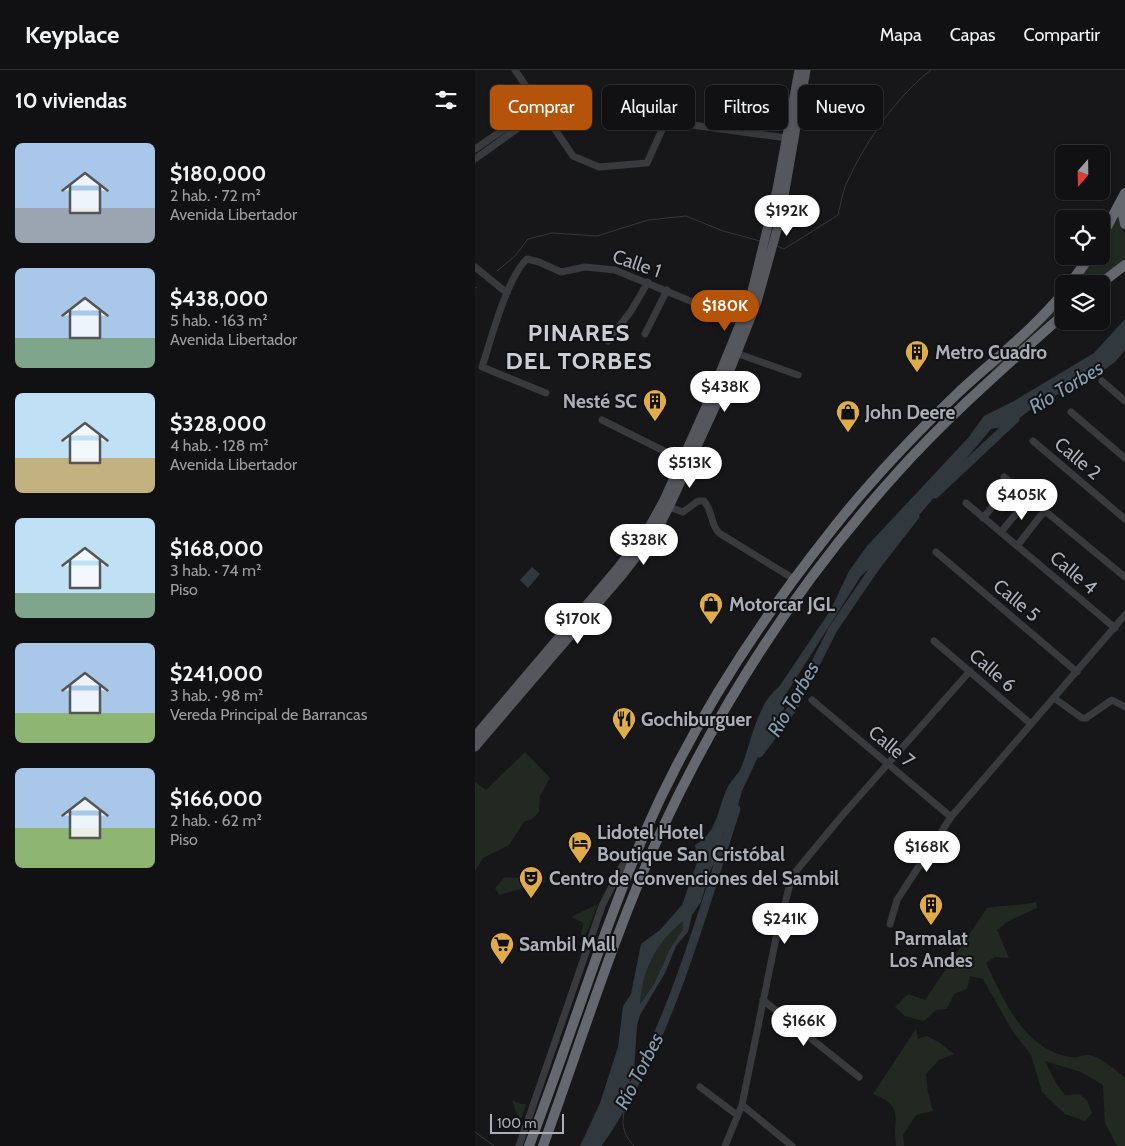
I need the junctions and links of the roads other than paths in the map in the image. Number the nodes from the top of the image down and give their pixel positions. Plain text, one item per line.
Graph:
1 (515, 70) edge
2 (799, 70) edge
3 (806, 70) edge
4 (525, 85) edge
5 (506, 130) edge
6 (512, 130) edge
7 (555, 130) edge
8 (787, 138) junction
9 (475, 150) edge
10 (475, 159) edge
11 (1125, 193) edge
12 (1125, 200) edge
13 (1110, 221) edge
14 (1125, 224) edge
15 (1125, 266) edge
16 (475, 267) edge
17 (1110, 277) edge
18 (648, 282) junction
19 (667, 290) junction
20 (507, 293) junction
21 (1055, 302) edge
22 (717, 312) dead end
23 (1055, 322) edge
24 (645, 334) dead end
25 (608, 341) dead end
26 (734, 353) junction
27 (798, 375) dead end
28 (1101, 381) dead end
29 (546, 393) dead end
30 (1125, 401) edge
31 (1071, 412) dead end
32 (602, 420) dead end
33 (1033, 441) dead end
34 (1125, 458) edge
35 (682, 460) junction
36 (1005, 477) dead end
37 (1011, 483) junction
38 (1029, 498) junction
39 (966, 503) dead end
40 (669, 507) junction
41 (1045, 510) junction
42 (983, 518) junction
43 (1125, 519) edge
44 (1001, 532) junction
45 (1017, 546) junction
46 (936, 552) dead end
47 (1125, 577) edge
48 (794, 579) junction
49 (1125, 615) edge
50 (1115, 628) junction
51 (934, 641) dead end
52 (970, 671) junction
53 (1077, 672) junction
54 (1054, 698) junction
55 (812, 700) dead end
56 (1125, 707) edge
57 (1031, 724) junction
58 (475, 736) edge
59 (475, 747) edge
60 (889, 764) junction
61 (951, 817) junction
62 (638, 849) junction
63 (890, 924) dead end
64 (763, 1000) junction
65 (859, 1077) dead end
66 (700, 1087) dead end
67 (741, 1105) junction
68 (737, 1115) junction
69 (519, 1146) edge
70 (529, 1146) edge
71 (543, 1146) edge
72 (725, 1146) edge
73 (792, 1146) edge

1 - 4 street
2 - 8 main road
3 - 26 main road
5 - 9 street
6 - 10 street
7 - 8 street
8 - 26 main road
11 - 13 highway
12 - 14 highway
15 - 17 highway
16 - 20 street
18 - 19 street, Calle 1
18 - 20 street, Calle 1
18 - 25 street
19 - 22 street, Calle 1
19 - 24 street
20 - 29 street
21 - 48 highway
23 - 71 highway
26 - 27 street
26 - 35 main road
26 - 40 main road
28 - 30 street
31 - 34 street
32 - 35 street
33 - 43 street, Calle 2
35 - 58 main road
36 - 37 street
37 - 38 street
37 - 42 street
38 - 41 street
38 - 44 street
39 - 42 street, Calle 4
40 - 48 street
40 - 59 main road
41 - 45 street
41 - 47 street
42 - 44 street, Calle 4
44 - 45 street, Calle 4
45 - 50 street, Calle 4
46 - 53 street, Calle 5
48 - 62 highway
49 - 50 street
50 - 53 street
51 - 52 street, Calle 6
52 - 57 street, Calle 6
52 - 60 street
53 - 54 street
54 - 56 street
54 - 57 street
55 - 60 street, Calle 7
57 - 61 street
60 - 61 street, Calle 7
60 - 64 street
61 - 63 street
62 - 69 street
62 - 70 highway
64 - 65 street
64 - 67 street
66 - 68 street
67 - 68 street
67 - 73 street
68 - 72 street

